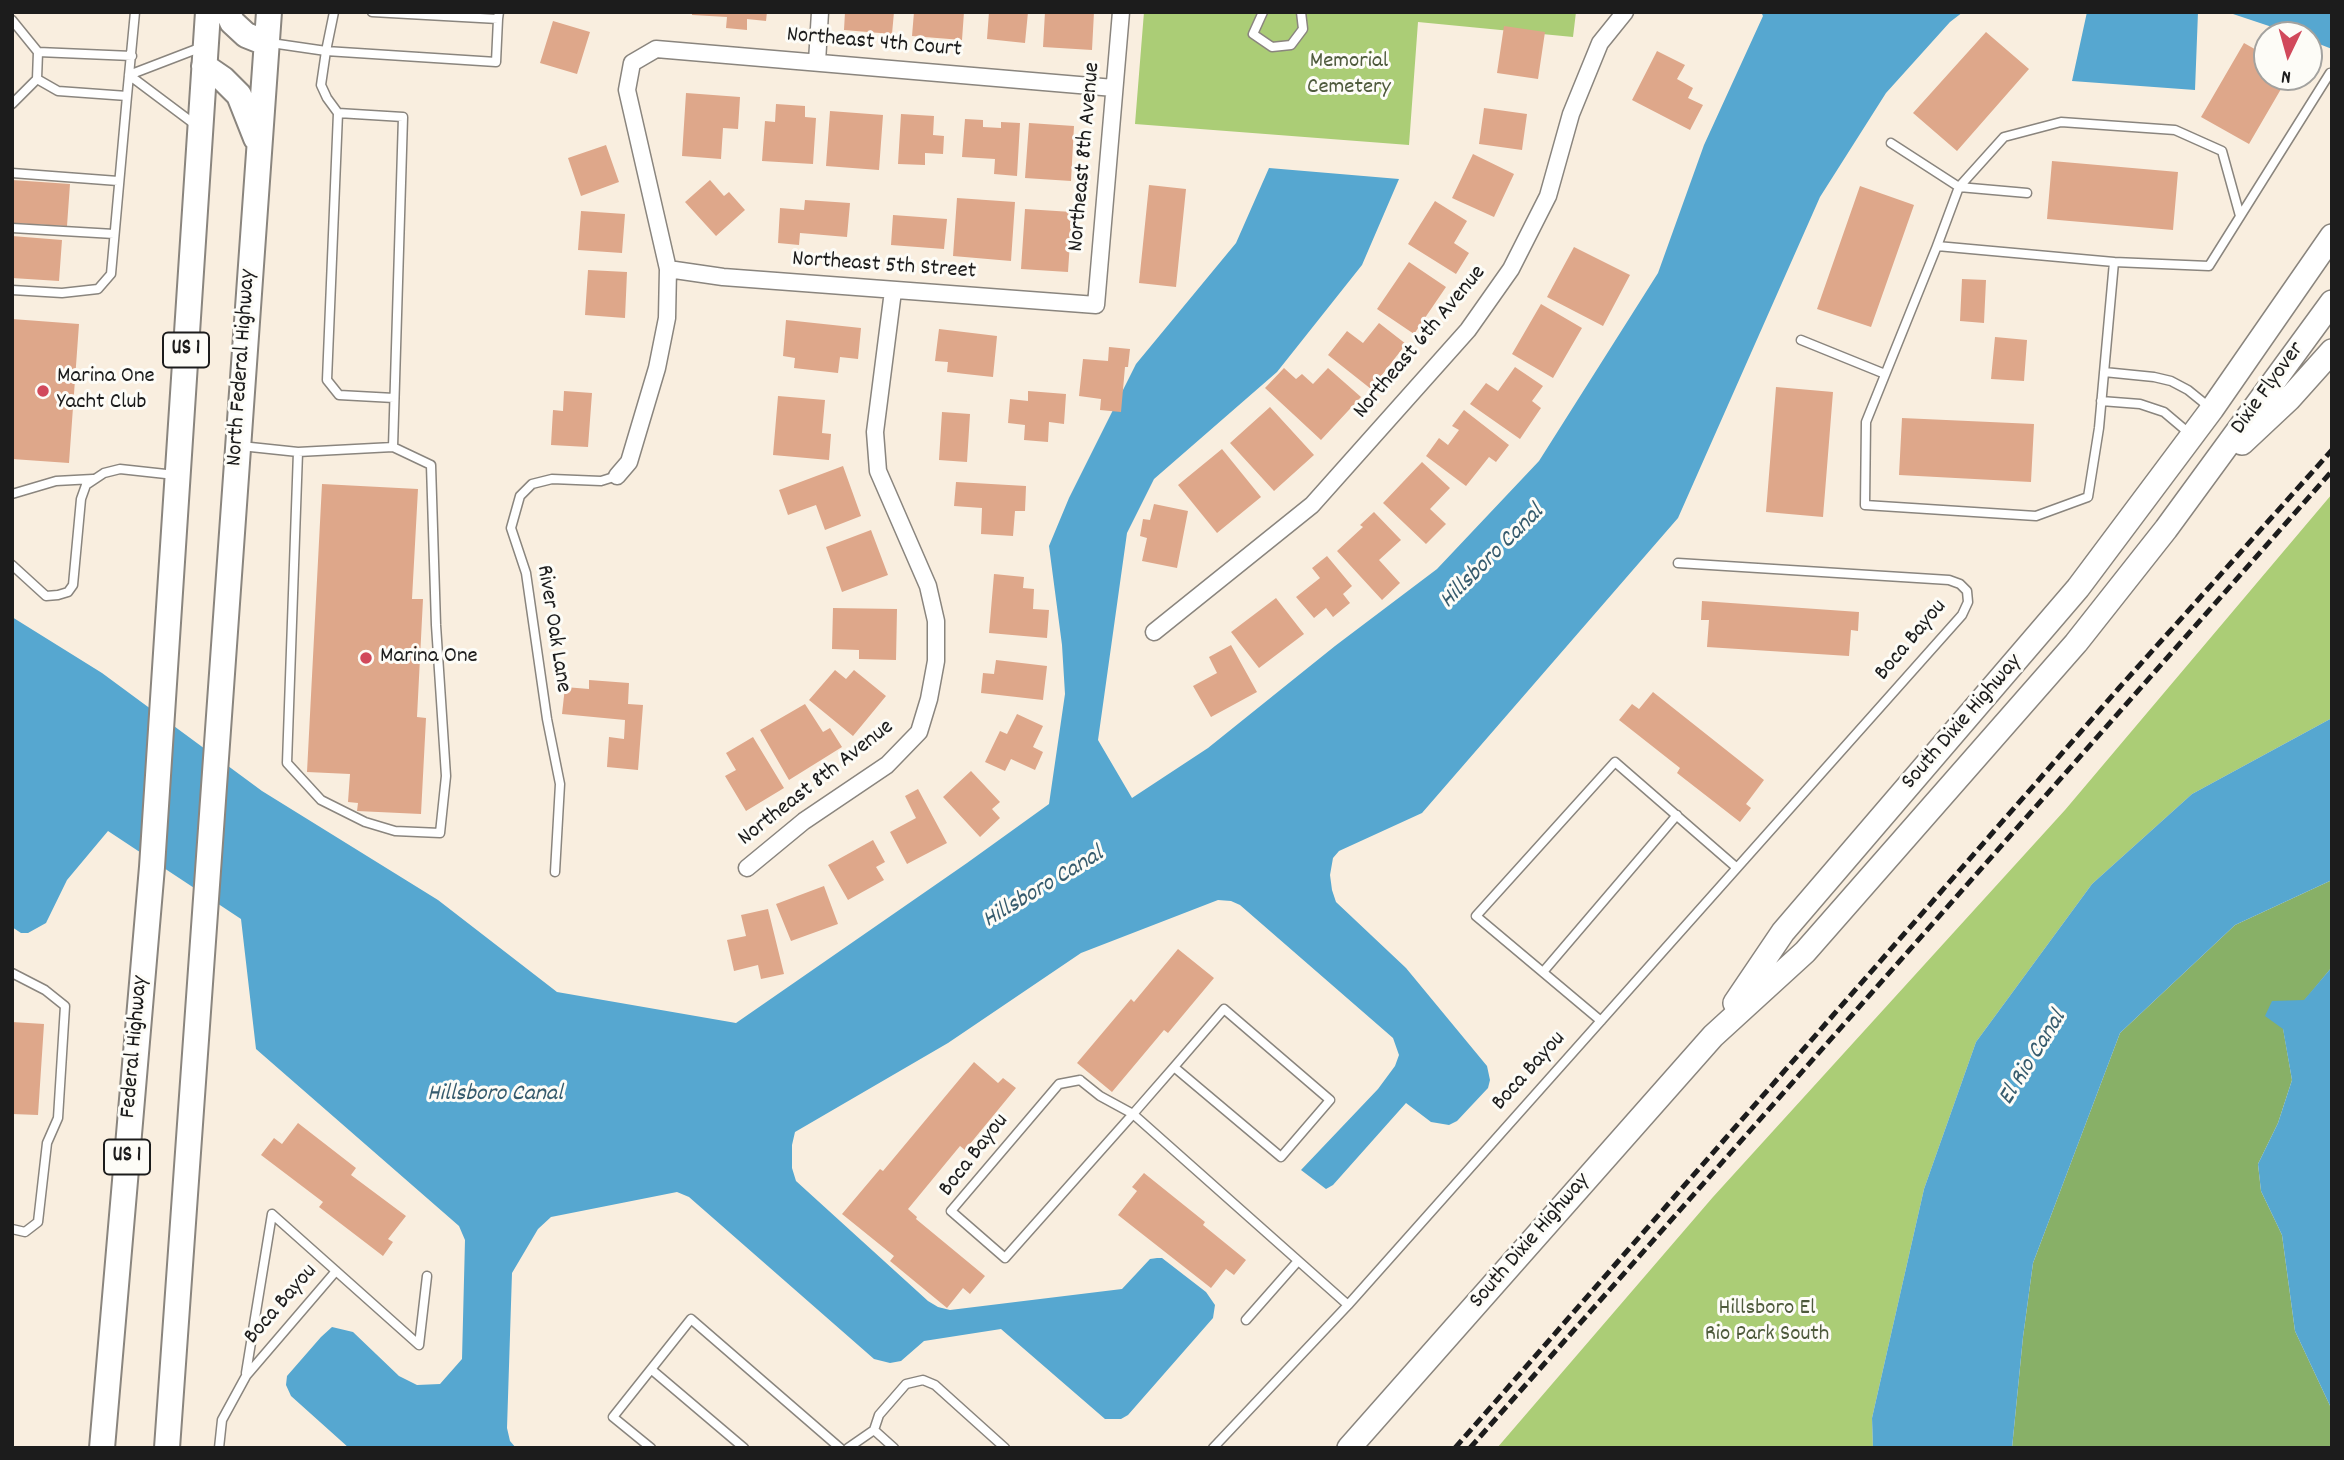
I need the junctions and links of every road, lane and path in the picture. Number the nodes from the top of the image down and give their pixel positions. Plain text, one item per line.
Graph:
1 (135, 12) edge
2 (208, 12) edge
3 (228, 12) edge
4 (268, 12) edge
5 (334, 12) edge
6 (372, 12) edge
7 (820, 12) edge
8 (1121, 12) edge
9 (1263, 12) edge
10 (1301, 12) edge
11 (1625, 12) edge
12 (498, 16) edge
13 (12, 20) edge
14 (266, 43) junction
15 (326, 51) junction
16 (38, 52) junction
17 (205, 56) junction
18 (132, 57) junction
19 (817, 62) junction
20 (2330, 73) dead end
21 (130, 75) junction
22 (37, 79) junction
23 (1114, 88) junction
24 (127, 96) junction
25 (12, 104) edge
26 (338, 113) junction
27 (200, 129) junction
28 (1891, 143) dead end
29 (258, 145) junction
30 (12, 173) edge
31 (118, 181) junction
32 (1959, 187) junction
33 (2027, 193) dead end
34 (2240, 216) junction
35 (12, 228) edge
36 (114, 234) junction
37 (2332, 236) edge
38 (1937, 246) junction
39 (2115, 262) junction
40 (668, 268) junction
41 (12, 290) edge
42 (893, 291) junction
43 (2332, 302) edge
44 (1096, 305) joint
45 (1801, 340) dead end
46 (2332, 351) edge
47 (2104, 372) junction
48 (1885, 374) junction
49 (394, 398) junction
50 (2101, 401) junction
51 (2212, 409) junction
52 (2192, 436) junction
53 (237, 446) junction
54 (393, 447) junction
55 (298, 453) junction
56 (178, 475) junction
57 (617, 476) joint
58 (2206, 476) junction
59 (96, 478) junction
60 (12, 494) edge
61 (1678, 563) dead end
62 (12, 565) edge
63 (1154, 632) dead end
64 (1677, 815) junction
65 (747, 868) dead end
66 (1737, 868) junction
67 (555, 872) dead end
68 (1543, 972) junction
69 (12, 973) edge
70 (1601, 1021) junction
71 (1713, 1036) junction
72 (1174, 1067) junction
73 (1133, 1114) junction
74 (12, 1229) edge
75 (1298, 1261) junction
76 (336, 1271) junction
77 (426, 1276) dead end
78 (1348, 1305) junction
79 (1246, 1320) dead end
80 (652, 1370) junction
81 (246, 1376) junction
82 (874, 1430) junction
83 (102, 1448) edge
84 (167, 1448) edge
85 (219, 1448) edge
86 (650, 1448) edge
87 (744, 1448) edge
88 (840, 1448) edge
89 (848, 1448) edge
90 (894, 1448) edge
91 (1004, 1448) edge
92 (1213, 1448) edge
93 (1349, 1448) edge

1 - 18 lane
2 - 17 main road, US 1
3 - 14 main road
4 - 14 main road, North Federal Highway / US 1
5 - 15 lane
6 - 12 lane
7 - 19 street
8 - 23 street, Northeast 8th Avenue
9 - 10 lane
11 - 63 street, Northeast 6th Avenue
12 - 15 lane
13 - 16 lane
14 - 15 lane
14 - 29 main road, North Federal Highway / US 1
15 - 26 lane
16 - 18 lane
16 - 22 lane
17 - 21 lane
17 - 27 main road, US 1
17 - 29 main road
18 - 21 lane
19 - 23 street, Northeast 4th Court
19 - 40 street, Northeast 4th Court
20 - 34 lane
21 - 24 lane
21 - 27 lane
22 - 24 lane
22 - 25 lane
23 - 44 street, Northeast 8th Avenue
24 - 31 lane
26 - 49 lane
26 - 49 lane
27 - 56 main road, US 1
28 - 32 lane
29 - 53 main road, North Federal Highway / US 1
30 - 31 lane
31 - 36 lane
32 - 33 lane
32 - 34 lane
32 - 38 lane
34 - 39 lane
35 - 36 lane
36 - 41 lane
37 - 51 main road, Dixie Flyover
38 - 39 lane
38 - 48 lane
39 - 47 lane
40 - 42 street, Northeast 5th Street
40 - 57 street
42 - 44 street, Northeast 5th Street
42 - 65 street, Northeast 8th Avenue
43 - 58 main road, Dixie Flyover
45 - 48 lane
46 - 58 main road
47 - 50 lane
47 - 51 lane
48 - 50 lane
49 - 54 lane
50 - 52 lane
51 - 52 main road, South Dixie Highway
51 - 58 main road
52 - 71 main road, South Dixie Highway
53 - 55 lane
53 - 84 main road, North Federal Highway / US 1
54 - 55 lane
54 - 55 lane
56 - 59 lane
56 - 83 main road, Federal Highway / US 1
57 - 67 lane, River Oak Lane
58 - 71 main road, South Dixie Highway
59 - 60 lane
59 - 62 lane
61 - 66 lane, Boca Bayou
64 - 66 lane
64 - 68 lane
64 - 68 lane
66 - 70 lane, Boca Bayou
68 - 70 lane
69 - 74 lane
70 - 78 lane, Boca Bayou
71 - 93 main road, South Dixie Highway
72 - 72 lane, Boca Bayou
72 - 73 lane, Boca Bayou
73 - 73 lane, Boca Bayou
73 - 75 lane, Boca Bayou
75 - 78 lane, Boca Bayou
75 - 79 lane
76 - 77 lane, Boca Bayou
76 - 81 lane, Boca Bayou
76 - 81 lane
78 - 92 lane, Boca Bayou
80 - 86 lane
80 - 87 lane
80 - 88 lane
81 - 85 lane, Boca Bayou
82 - 89 lane
82 - 90 lane
82 - 91 lane

